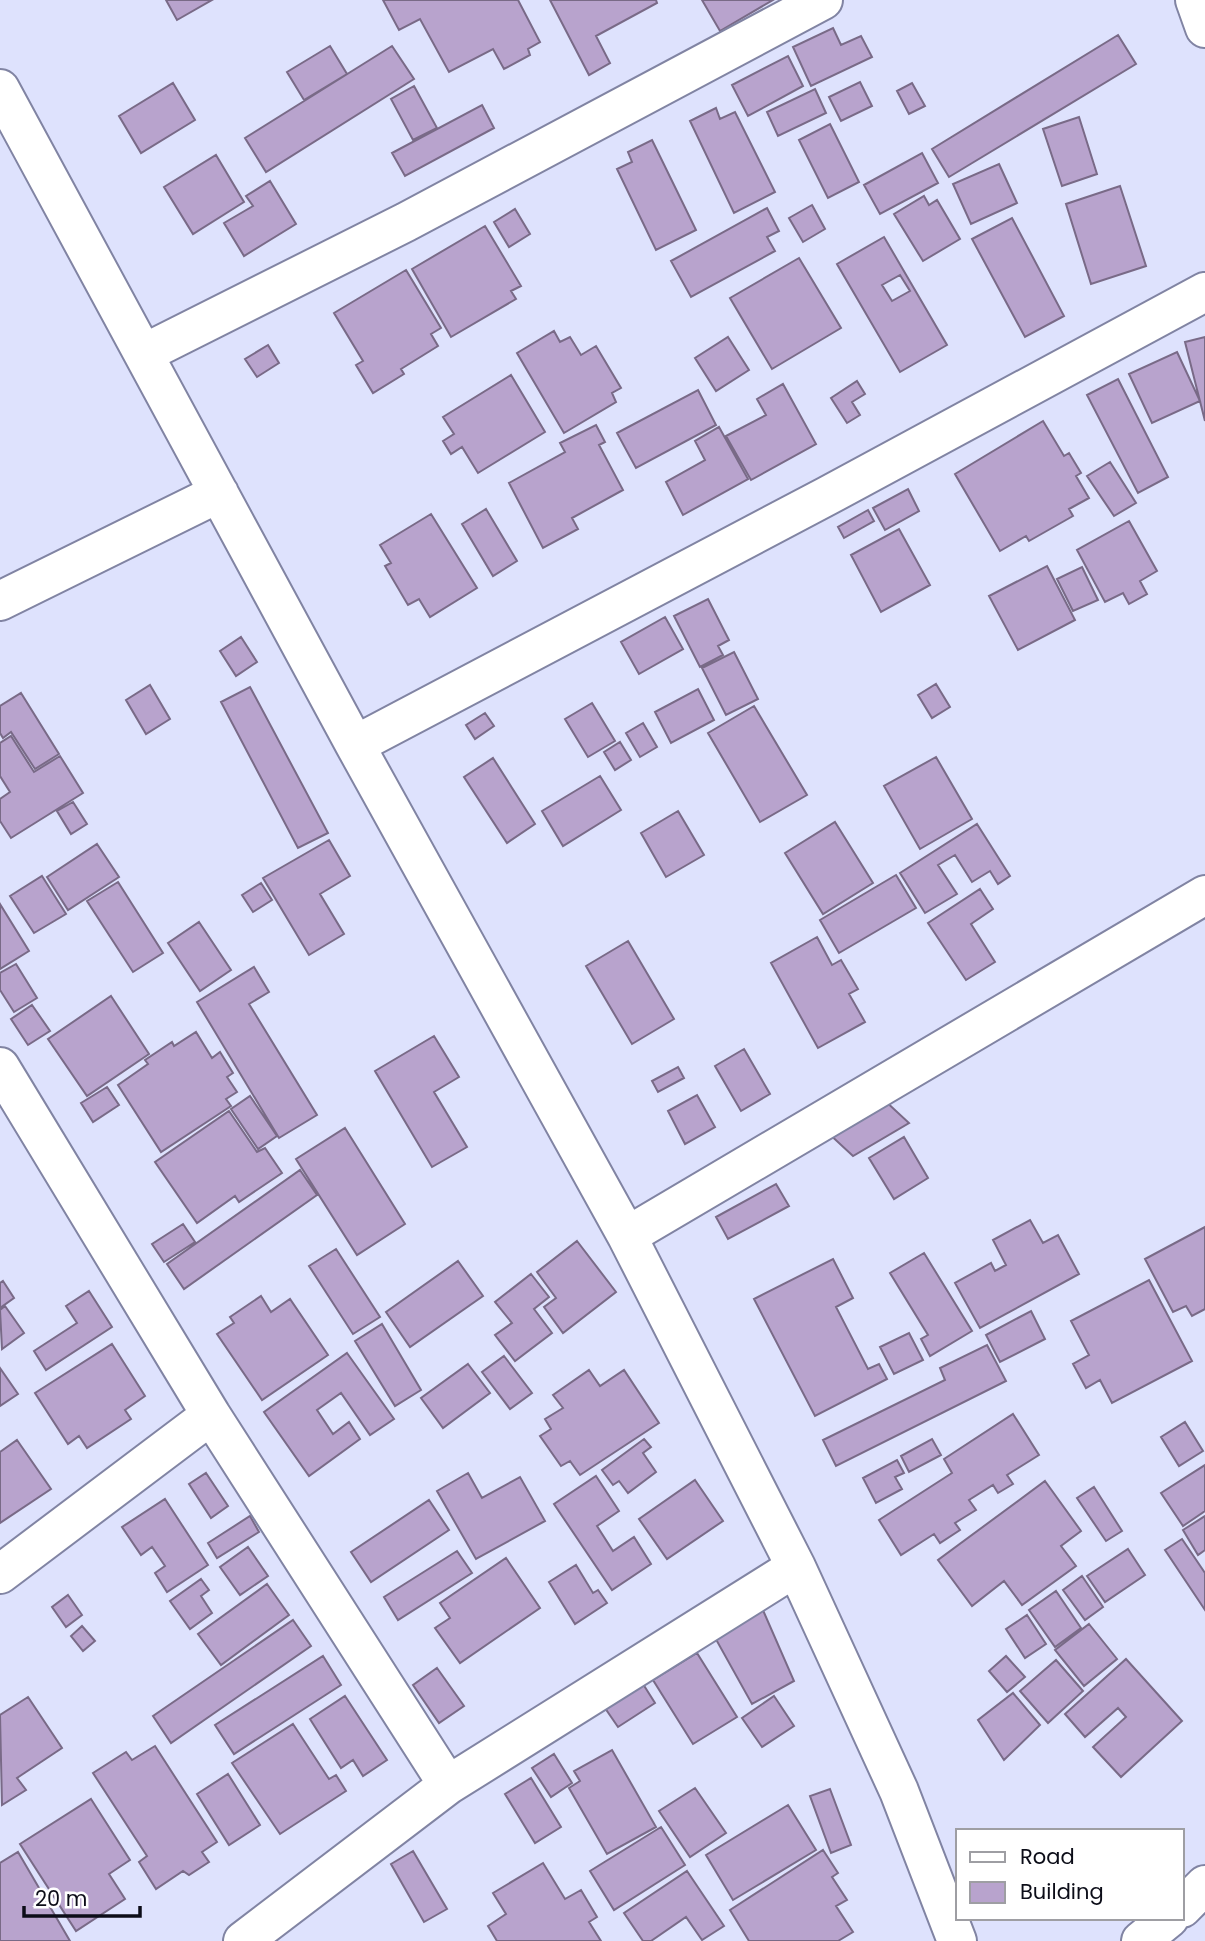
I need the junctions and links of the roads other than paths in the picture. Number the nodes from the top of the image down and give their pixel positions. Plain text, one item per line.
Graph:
1 (822, 0) edge
2 (1195, 0) edge
3 (1205, 25) edge
4 (0, 89) edge
5 (1205, 292) edge
6 (145, 353) junction
7 (219, 493) junction
8 (0, 601) edge
9 (355, 745) junction
10 (1205, 895) edge
11 (0, 1067) edge
12 (627, 1236) junction
13 (211, 1415) junction
14 (796, 1567) junction
15 (0, 1574) edge
16 (447, 1784) junction
17 (1205, 1885) edge
18 (1184, 1906) edge
19 (1167, 1920) edge
20 (243, 1941) edge
21 (957, 1941) edge
22 (1141, 1941) edge

1 - 6 street
2 - 3 street
4 - 6 street
5 - 9 street
6 - 7 street
7 - 8 street
7 - 9 street
9 - 12 street
10 - 12 street
11 - 13 street
12 - 14 street
13 - 15 street
13 - 16 street
14 - 16 street
14 - 21 street
16 - 20 street
17 - 18 street
19 - 22 street

